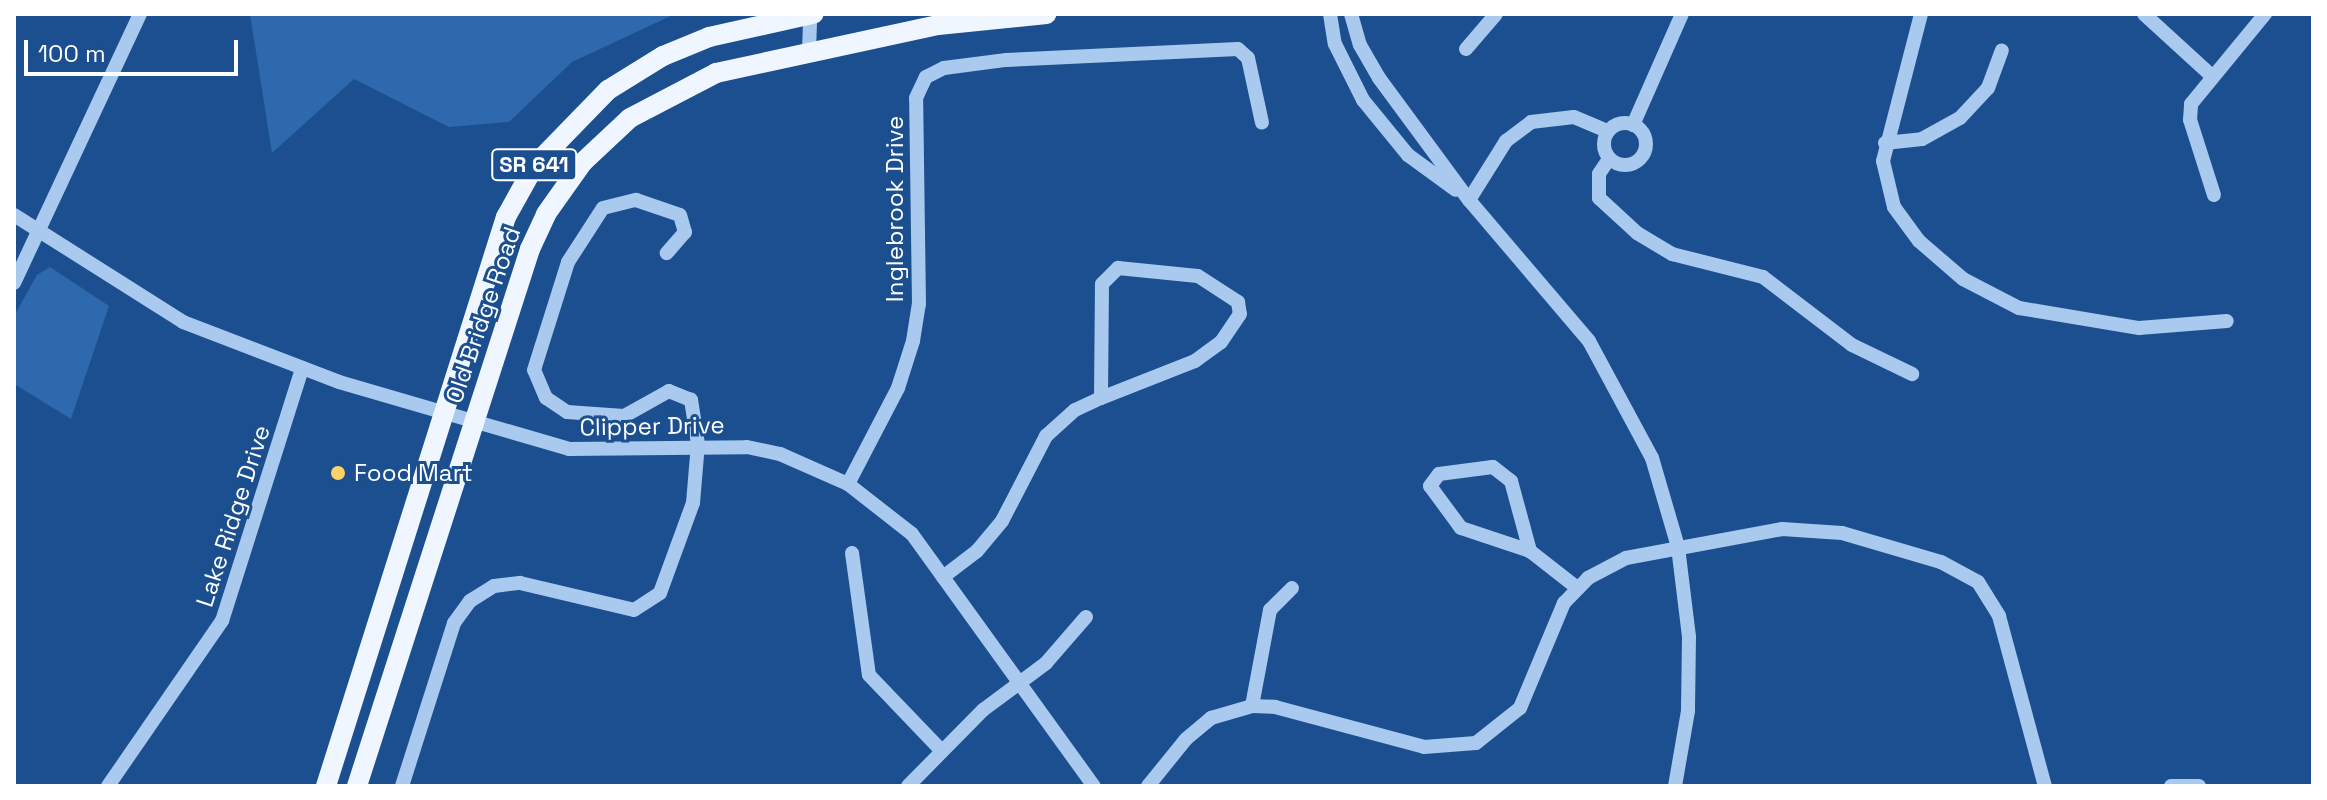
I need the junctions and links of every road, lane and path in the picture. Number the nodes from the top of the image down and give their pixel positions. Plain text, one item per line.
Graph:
1 (140, 14) edge
2 (811, 14) edge
3 (1046, 14) edge
4 (1330, 14) edge
5 (1351, 14) edge
6 (1496, 14) edge
7 (1682, 14) edge
8 (1921, 14) edge
9 (2144, 14) edge
10 (2265, 14) edge
11 (759, 20) edge
12 (1466, 49) dead end
13 (2002, 50) dead end
14 (809, 51) junction
15 (2213, 77) junction
16 (1262, 123) dead end
17 (1633, 125) junction
18 (1607, 131) junction
19 (1885, 143) junction
20 (1609, 159) junction
21 (2214, 195) dead end
22 (1469, 200) junction
23 (14, 215) edge
24 (42, 231) junction
25 (667, 253) dead end
26 (14, 283) edge
27 (2227, 321) dead end
28 (302, 369) junction
29 (1912, 374) dead end
30 (1101, 398) junction
31 (442, 413) junction
32 (473, 423) junction
33 (698, 444) junction
34 (848, 484) junction
35 (1678, 547) junction
36 (1530, 551) junction
37 (852, 553) dead end
38 (943, 577) junction
39 (1576, 587) junction
40 (1292, 588) dead end
41 (1086, 617) dead end
42 (1020, 684) junction
43 (1252, 706) junction
44 (942, 751) junction
45 (108, 786) edge
46 (326, 786) edge
47 (357, 786) edge
48 (402, 786) edge
49 (908, 786) edge
50 (1094, 786) edge
51 (1148, 786) edge
52 (1675, 786) edge
53 (2045, 786) edge
54 (2171, 786) edge
55 (2199, 786) edge

1 - 24 street
2 - 11 main road, Old Bridge Road / SR 641
2 - 14 street
3 - 14 main road, Old Bridge Road / SR 641
4 - 22 street
5 - 22 street
6 - 12 street
7 - 17 street
8 - 19 street
9 - 15 street
10 - 15 street
11 - 31 main road, Old Bridge Road / SR 641
13 - 19 street
14 - 32 main road, Old Bridge Road / SR 641
15 - 21 street
16 - 34 street, Inglebrook Drive
17 - 18 street
17 - 20 street
18 - 20 street
18 - 22 street
19 - 27 street
20 - 29 street
22 - 35 street
23 - 24 street, Clipper Drive
24 - 26 street
24 - 28 street, Clipper Drive
25 - 33 street
28 - 31 street, Clipper Drive
28 - 45 street, Lake Ridge Drive
30 - 30 street
30 - 38 street
31 - 32 street, Clipper Drive
31 - 46 main road, Old Bridge Road / SR 641
32 - 33 street, Clipper Drive
32 - 47 main road, Old Bridge Road / SR 641
33 - 34 street, Clipper Drive
33 - 48 street
34 - 38 street, Clipper Drive
35 - 39 street
35 - 52 street
35 - 53 street
36 - 36 street
36 - 39 street
37 - 44 street
38 - 42 street, Clipper Drive
39 - 43 street
40 - 43 street
41 - 42 street
42 - 44 street
42 - 50 street, Clipper Drive
43 - 51 street
44 - 49 street
54 - 55 street

